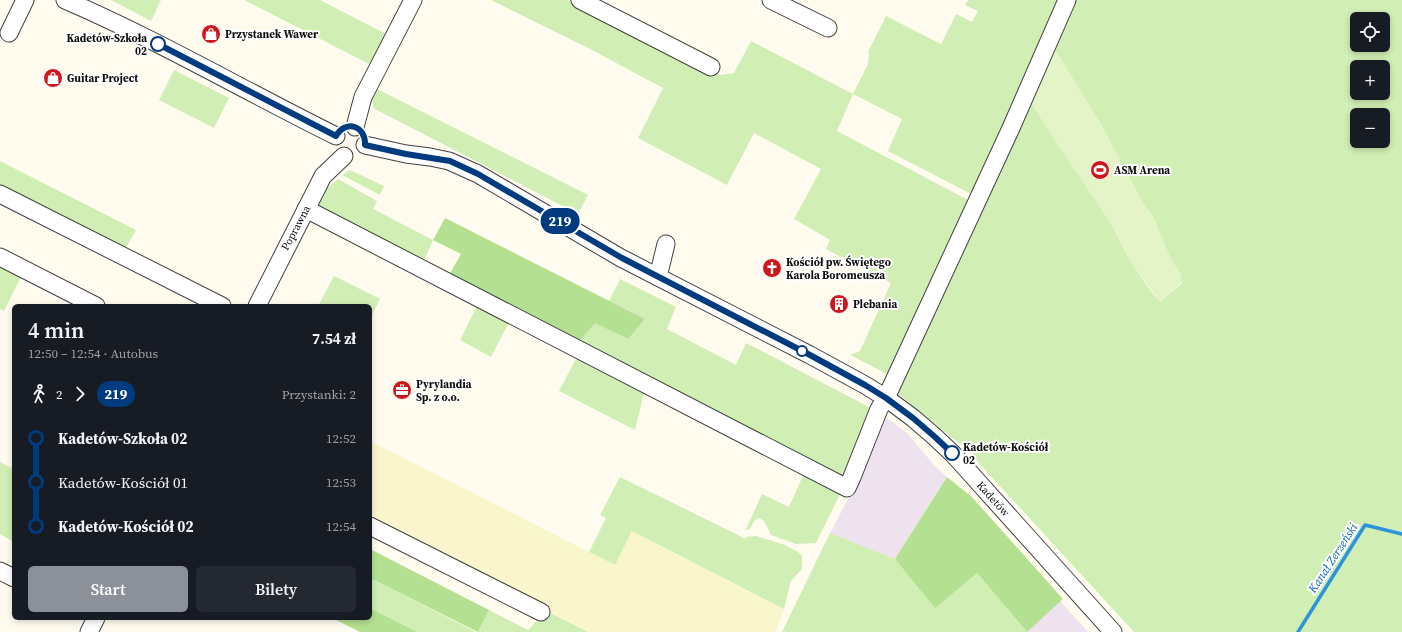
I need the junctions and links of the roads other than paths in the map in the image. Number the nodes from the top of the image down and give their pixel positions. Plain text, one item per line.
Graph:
1 (25, 0) edge
2 (39, 0) edge
3 (65, 0) edge
4 (413, 0) edge
5 (580, 0) edge
6 (771, 0) edge
7 (1067, 0) edge
8 (828, 28) dead end
9 (9, 32) dead end
10 (711, 67) dead end
11 (355, 127) junction
12 (336, 136) junction
13 (365, 145) junction
14 (344, 156) junction
15 (0, 194) edge
16 (306, 210) junction
17 (666, 244) dead end
18 (0, 257) edge
19 (658, 277) junction
20 (92, 304) edge
21 (218, 304) edge
22 (258, 304) edge
23 (886, 398) junction
24 (372, 527) edge
25 (0, 571) edge
26 (12, 577) edge
27 (541, 612) dead end
28 (1113, 632) edge

1 - 2 street
1 - 9 street
3 - 12 street
4 - 11 street
5 - 10 street
6 - 8 street
7 - 23 street
11 - 12 street
11 - 13 street
12 - 14 street
13 - 14 street
13 - 19 street, Kadetów
14 - 16 street, Poprawna
15 - 21 street
16 - 22 street, Poprawna
16 - 23 street
17 - 19 street
18 - 20 street
19 - 23 street, Kadetów
23 - 28 street, Kadetów
24 - 27 street
25 - 26 street

